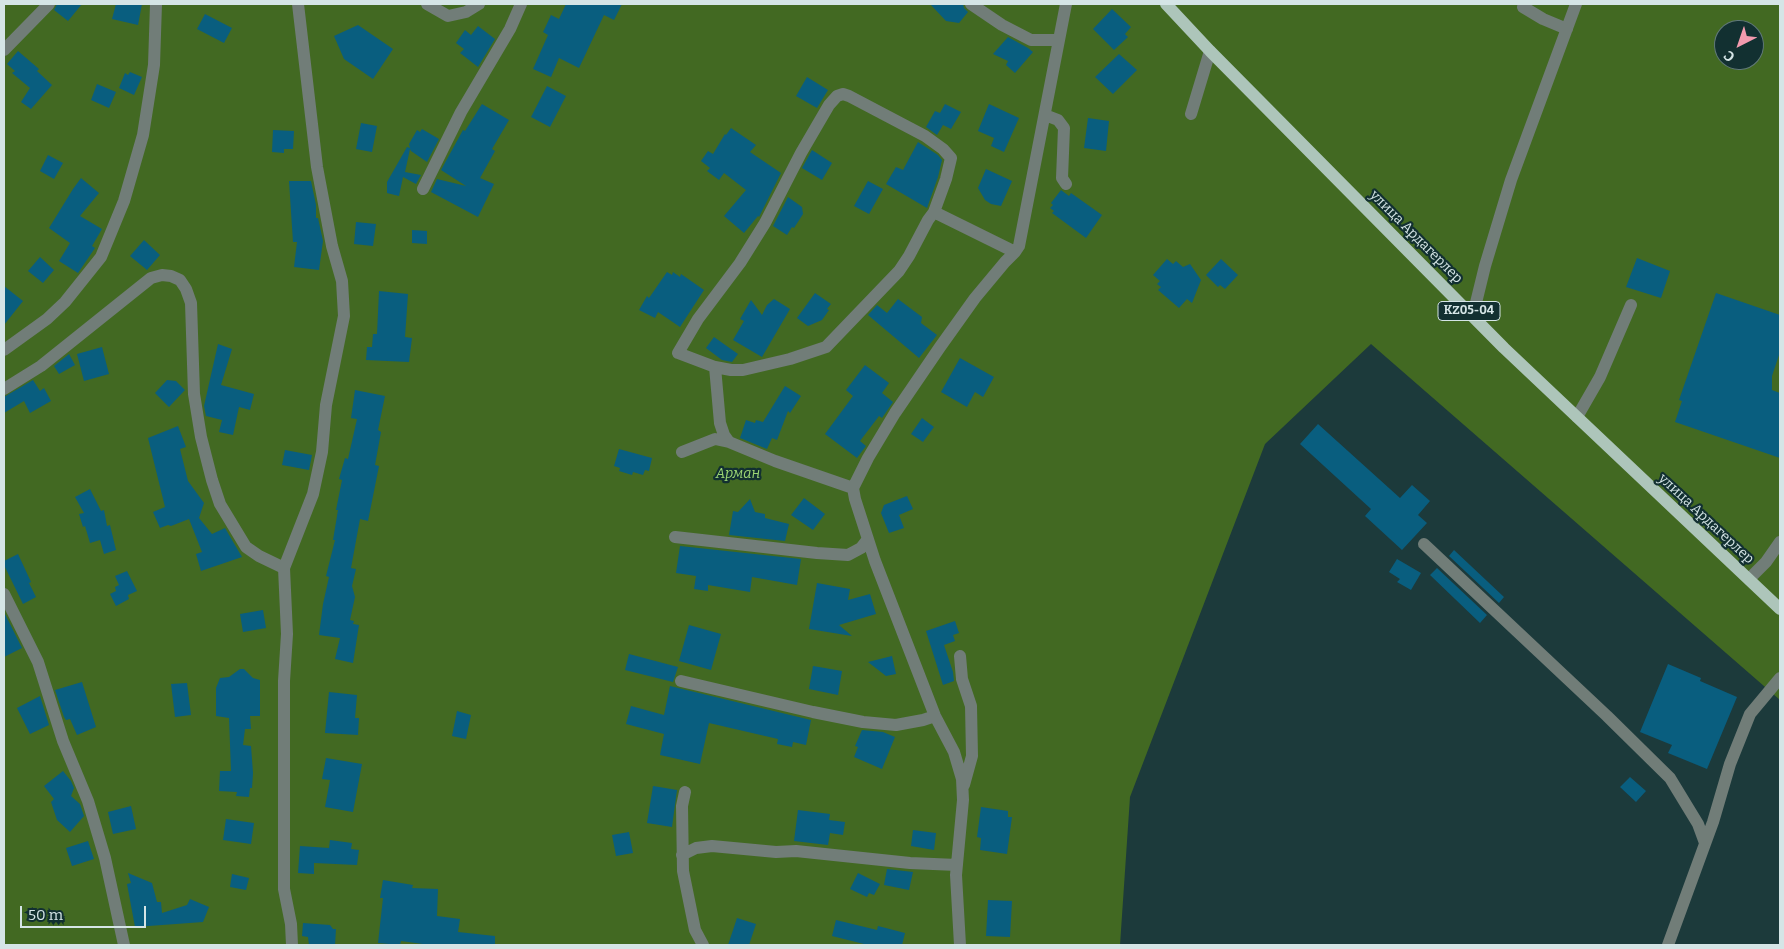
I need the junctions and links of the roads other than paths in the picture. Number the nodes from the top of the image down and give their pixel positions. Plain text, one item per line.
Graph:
1 (49, 4) edge
2 (156, 4) edge
3 (298, 4) edge
4 (427, 4) edge
5 (479, 4) edge
6 (521, 4) edge
7 (971, 4) edge
8 (1066, 4) edge
9 (1166, 4) edge
10 (1576, 4) edge
11 (1523, 7) dead end
12 (1567, 29) junction
13 (1059, 40) junction
14 (4, 50) edge
15 (1210, 50) junction
16 (1191, 114) dead end
17 (1044, 115) junction
18 (1066, 184) dead end
19 (423, 189) dead end
20 (934, 212) junction
21 (1016, 252) junction
22 (1631, 305) dead end
23 (1473, 315) junction
24 (4, 350) edge
25 (716, 367) junction
26 (4, 389) edge
27 (1577, 417) junction
28 (729, 442) junction
29 (682, 452) dead end
30 (853, 488) junction
31 (675, 537) dead end
32 (868, 539) junction
33 (1780, 542) edge
34 (1424, 544) dead end
35 (284, 568) junction
36 (1749, 579) junction
37 (4, 594) edge
38 (1780, 609) edge
39 (960, 656) dead end
40 (1780, 678) edge
41 (681, 681) dead end
42 (935, 716) junction
43 (963, 790) junction
44 (685, 792) dead end
45 (1705, 843) junction
46 (682, 855) junction
47 (957, 865) junction
48 (124, 945) edge
49 (292, 945) edge
50 (703, 945) edge
51 (960, 945) edge
52 (1668, 945) edge

1 - 14 street
2 - 24 street
3 - 35 street
4 - 5 street
6 - 19 street
7 - 13 street
8 - 13 street
9 - 15 main road, улица Ардагерлер / KZ05-04
10 - 12 street
11 - 12 street
12 - 23 street
13 - 17 street
15 - 16 street
15 - 23 main road, улица Ардагерлер / KZ05-04
17 - 18 street
17 - 21 street
20 - 21 street
20 - 25 street
20 - 25 street
21 - 30 street
22 - 27 street
23 - 27 main road, улица Ардагерлер / KZ05-04
25 - 28 street
26 - 35 street
27 - 36 main road, улица Ардагерлер / KZ05-04
28 - 29 street
28 - 30 street
30 - 32 street
31 - 32 street
32 - 42 street
33 - 36 street
34 - 45 street
35 - 49 street
36 - 38 main road, улица Ардагерлер / KZ05-04
37 - 48 street
39 - 43 street
40 - 45 street
41 - 42 street
42 - 43 street
43 - 47 street
44 - 46 street
45 - 52 street
46 - 47 street
46 - 50 street
47 - 51 street

